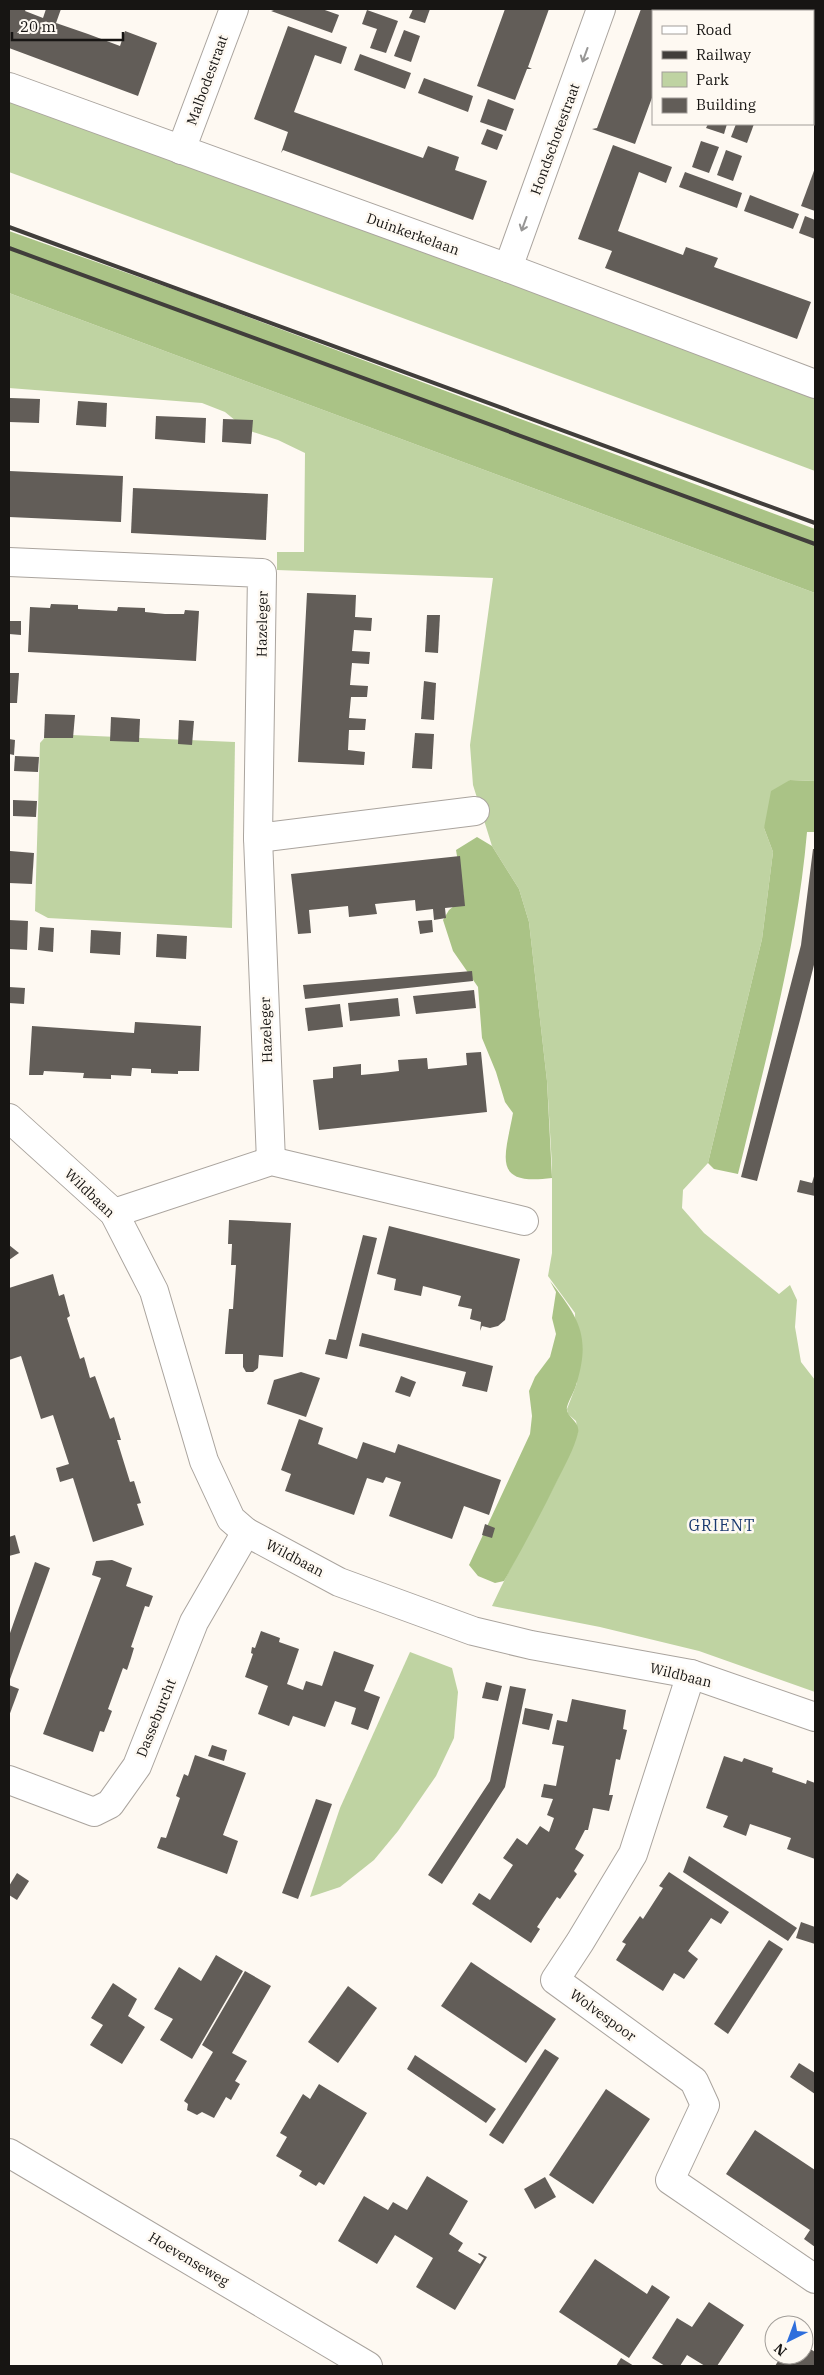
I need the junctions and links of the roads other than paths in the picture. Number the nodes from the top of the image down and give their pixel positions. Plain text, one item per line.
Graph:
1 (234, 9) edge
2 (601, 9) edge
3 (9, 87) edge
4 (181, 150) junction
5 (508, 268) junction
6 (815, 384) edge
7 (9, 562) edge
8 (475, 811) dead end
9 (258, 838) junction
10 (9, 1118) edge
11 (271, 1162) junction
12 (114, 1213) junction
13 (524, 1221) dead end
14 (246, 1532) junction
15 (691, 1674) junction
16 (815, 1717) edge
17 (9, 1780) edge
18 (9, 2153) edge
19 (815, 2278) edge
20 (368, 2366) edge

1 - 4 street, Malbodestraat
2 -> 5 street, Hondschotestraat
3 - 4 street, Duinkerkelaan
4 - 5 street, Duinkerkelaan
5 - 6 street, Duinkerkelaan
7 - 9 street, Hazeleger
8 - 9 street
9 - 11 street, Hazeleger
10 - 12 street, Wildbaan
11 - 12 street
11 - 13 street
12 - 14 street, Wildbaan
14 - 15 street, Wildbaan
14 - 17 street, Dasseburcht
15 - 16 street, Wildbaan
15 - 19 street, Wolvespoor
18 - 20 street, Hoevenseweg

